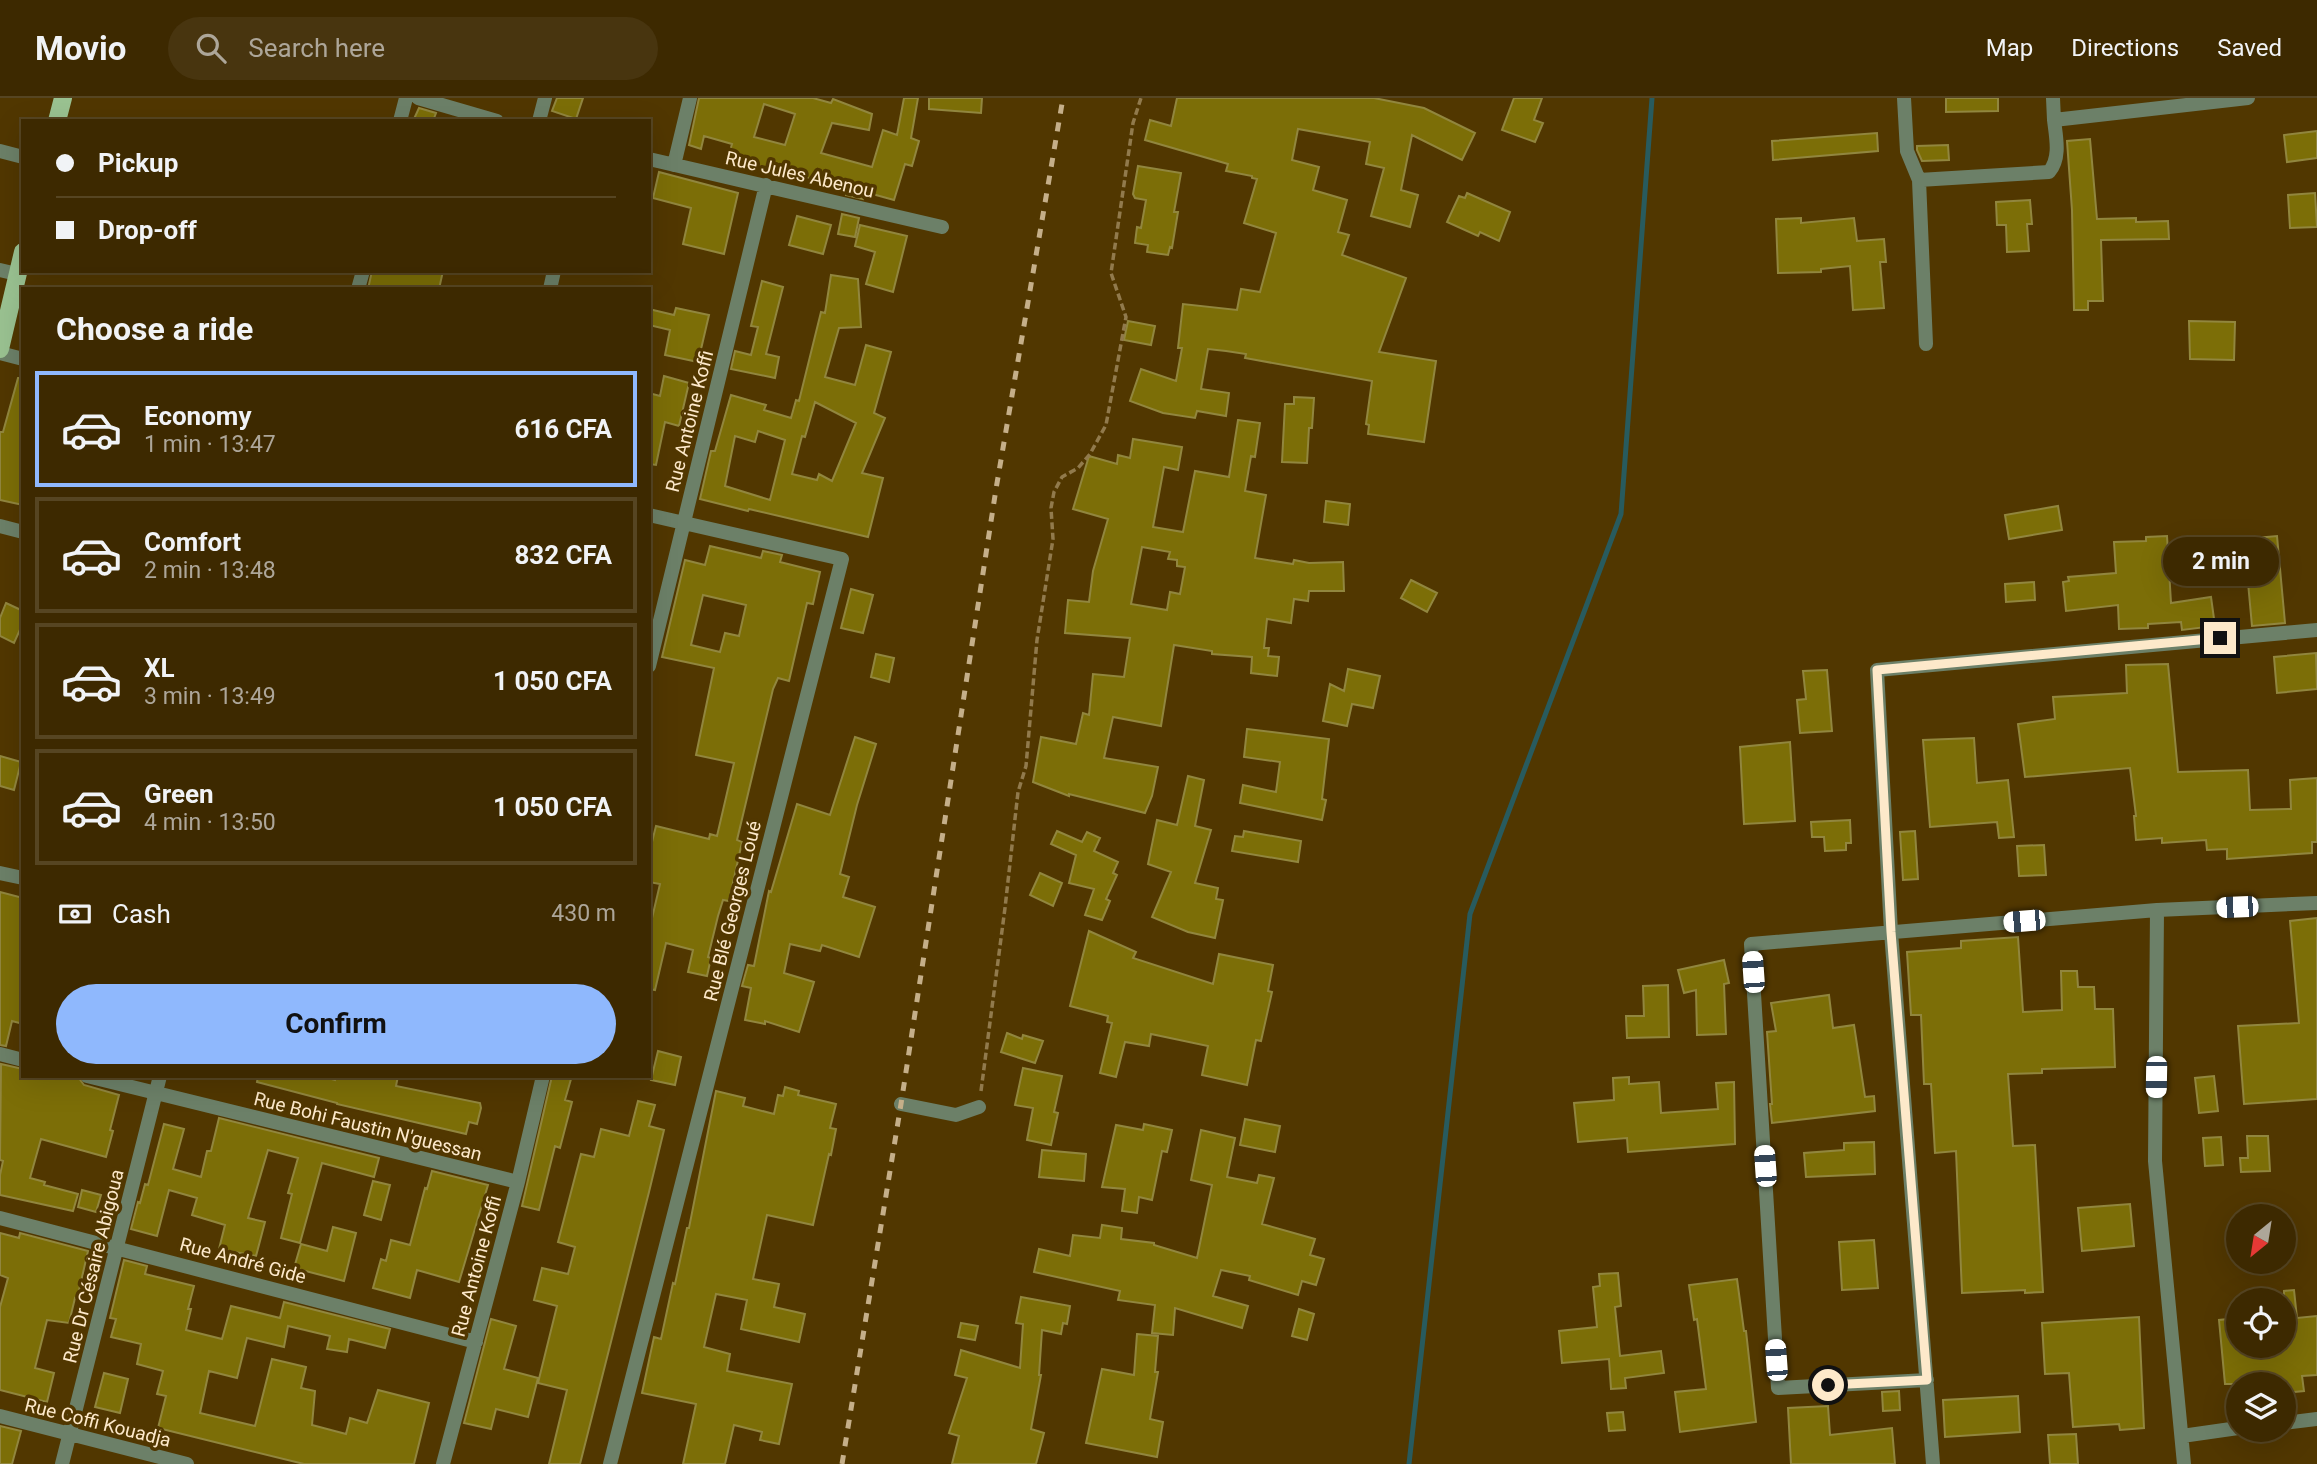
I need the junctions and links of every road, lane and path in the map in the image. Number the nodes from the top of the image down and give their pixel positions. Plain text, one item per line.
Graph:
1 (63, 98) edge
2 (406, 98) edge
3 (418, 98) edge
4 (545, 98) edge
5 (690, 98) edge
6 (1141, 98) edge
7 (1904, 98) edge
8 (2053, 98) edge
9 (2248, 98) edge
10 (58, 119) edge
11 (401, 119) edge
12 (490, 119) edge
13 (540, 119) edge
14 (2054, 120) junction
15 (0, 151) edge
16 (21, 156) edge
17 (651, 159) edge
18 (674, 165) junction
19 (1919, 180) junction
20 (766, 185) junction
21 (942, 227) dead end
22 (21, 255) edge
23 (9, 272) edge
24 (1926, 344) dead end
25 (0, 351) edge
26 (21, 358) edge
27 (651, 515) edge
28 (684, 523) junction
29 (0, 526) edge
30 (21, 531) edge
31 (2317, 630) edge
32 (651, 658) edge
33 (0, 873) edge
34 (21, 878) edge
35 (2317, 903) edge
36 (2157, 910) junction
37 (1891, 932) junction
38 (0, 1054) edge
39 (21, 1059) edge
40 (95, 1078) edge
41 (159, 1078) edge
42 (542, 1078) edge
43 (155, 1094) junction
44 (901, 1104) dead end
45 (979, 1107) joint
46 (518, 1182) junction
47 (0, 1218) edge
48 (118, 1247) junction
49 (476, 1342) junction
50 (1927, 1380) junction
51 (0, 1416) edge
52 (2317, 1419) edge
53 (2296, 1422) edge
54 (2226, 1430) edge
55 (70, 1434) junction
56 (2182, 1436) junction
57 (62, 1464) edge
58 (187, 1464) edge
59 (443, 1464) edge
60 (610, 1464) edge
61 (1933, 1464) edge
62 (2184, 1464) edge

1 - 10 main road
2 - 11 street
3 - 12 street
4 - 13 street
5 - 18 street
6 - 45 path
7 - 19 street
8 - 14 street
9 - 14 street
14 - 19 street
15 - 16 street
17 - 18 street, Rue Jules Abenou
18 - 20 street, Rue Jules Abenou
19 - 24 street
20 - 21 street, Rue Jules Abenou
20 - 28 street, Rue Antoine Koffi
22 - 23 main road
23 - 25 main road
25 - 26 street
27 - 28 street, Rue Blé Georges Loué
28 - 32 street, Rue Antoine Koffi
28 - 60 street, Rue Blé Georges Loué
29 - 30 street
31 - 37 street
33 - 34 street
35 - 36 street
36 - 37 street
36 - 56 street
37 - 50 street
37 - 50 street
38 - 39 street
40 - 43 street, Rue Bohi Faustin N'guessan
41 - 43 street, Rue Dr Césaire Abigoua
42 - 46 street, Rue Antoine Koffi
43 - 46 street, Rue Bohi Faustin N'guessan
43 - 48 street, Rue Dr Césaire Abigoua
44 - 45 street
46 - 49 street, Rue Antoine Koffi
47 - 48 street, Rue André Gide
48 - 49 street, Rue André Gide
48 - 55 street, Rue Dr Césaire Abigoua
49 - 59 street, Rue Antoine Koffi
50 - 61 street
51 - 55 street, Rue Coffi Kouadja
52 - 53 street
54 - 56 street
55 - 57 street, Rue Dr Césaire Abigoua
55 - 58 street, Rue Coffi Kouadja
56 - 62 street

